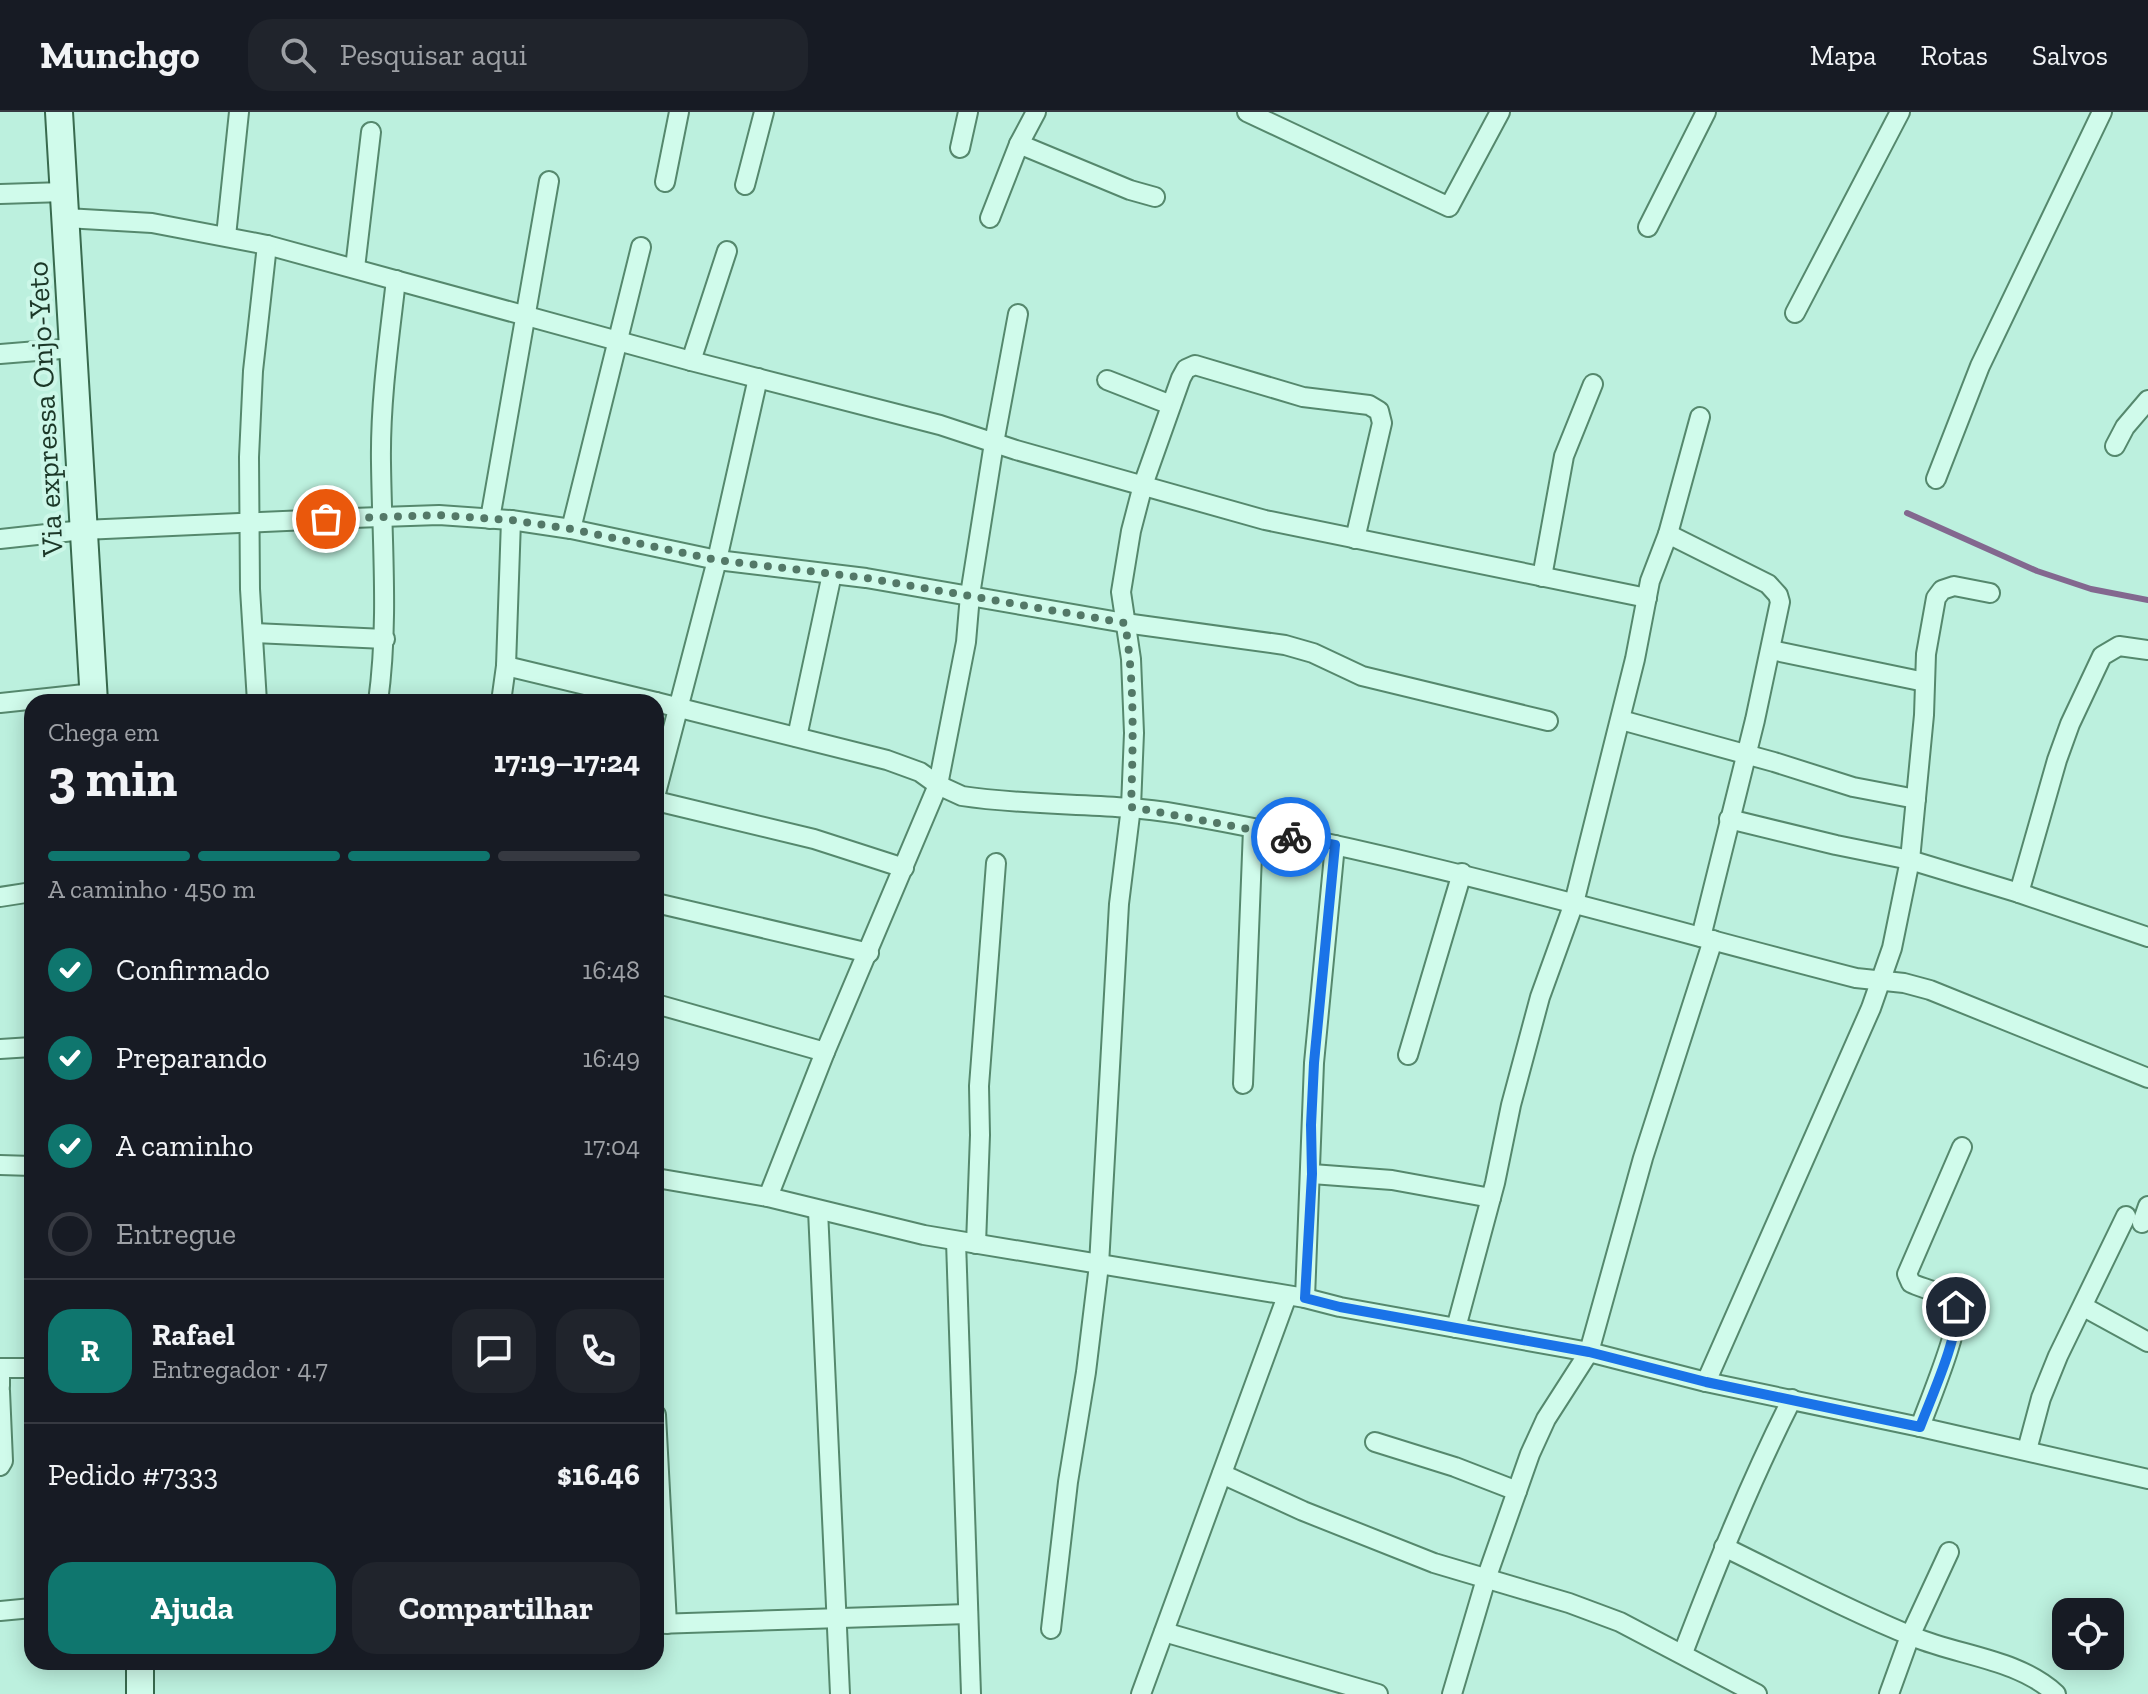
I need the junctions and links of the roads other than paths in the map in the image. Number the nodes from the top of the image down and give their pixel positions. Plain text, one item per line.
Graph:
1 (59, 112) edge
2 (239, 112) edge
3 (679, 112) edge
4 (764, 112) edge
5 (968, 112) edge
6 (1036, 112) edge
7 (1500, 112) edge
8 (1706, 112) edge
9 (1900, 112) edge
10 (2102, 112) edge
11 (1257, 114) edge
12 (371, 132) dead end
13 (1019, 144) junction
14 (960, 148) dead end
15 (549, 181) dead end
16 (665, 182) dead end
17 (745, 185) dead end
18 (0, 194) edge
19 (1155, 197) dead end
20 (65, 205) junction
21 (990, 218) dead end
22 (1648, 227) dead end
23 (226, 236) junction
24 (267, 245) junction
25 (641, 247) dead end
26 (727, 251) dead end
27 (355, 268) junction
28 (396, 280) junction
29 (1795, 313) dead end
30 (1018, 314) dead end
31 (524, 316) junction
32 (618, 339) junction
33 (74, 348) junction
34 (0, 354) edge
35 (691, 361) junction
36 (758, 378) junction
37 (1107, 380) dead end
38 (1593, 384) dead end
39 (2148, 400) edge
40 (1171, 405) junction
41 (1700, 417) dead end
42 (994, 443) junction
43 (2115, 446) dead end
44 (1936, 479) dead end
45 (1143, 485) junction
46 (383, 517) junction
47 (490, 519) junction
48 (511, 520) junction
49 (248, 523) junction
50 (571, 529) junction
51 (83, 530) junction
52 (1668, 534) junction
53 (0, 539) edge
54 (1355, 539) junction
55 (717, 560) junction
56 (832, 574) junction
57 (1542, 577) junction
58 (1990, 593) dead end
59 (970, 595) junction
60 (1647, 598) junction
61 (1125, 623) junction
62 (254, 633) junction
63 (385, 639) junction
64 (1771, 650) junction
65 (2148, 650) edge
66 (506, 666) junction
67 (1925, 682) junction
68 (94, 694) edge
69 (257, 694) edge
70 (379, 694) edge
71 (502, 694) edge
72 (623, 694) edge
73 (24, 701) edge
74 (0, 703) edge
75 (664, 704) edge
76 (678, 707) junction
77 (1621, 720) junction
78 (1548, 721) dead end
79 (797, 737) junction
80 (1745, 754) junction
81 (664, 762) edge
82 (938, 785) junction
83 (1916, 799) junction
84 (664, 803) edge
85 (1131, 807) junction
86 (1729, 819) junction
87 (1253, 829) junction
88 (1335, 845) junction
89 (1910, 860) junction
90 (996, 863) dead end
91 (904, 868) junction
92 (1462, 873) junction
93 (24, 893) edge
94 (2019, 893) junction
95 (0, 897) edge
96 (1574, 903) junction
97 (664, 905) edge
98 (2148, 937) edge
99 (1707, 938) junction
100 (869, 953) junction
101 (1879, 980) junction
102 (664, 1006) edge
103 (24, 1048) edge
104 (0, 1049) edge
105 (825, 1052) junction
106 (1408, 1055) dead end
107 (2148, 1078) edge
108 (1243, 1084) dead end
109 (1962, 1147) dead end
110 (0, 1165) edge
111 (24, 1166) edge
112 (1312, 1174) junction
113 (664, 1179) edge
114 (768, 1197) junction
115 (1491, 1198) junction
116 (818, 1210) junction
117 (2139, 1215) edge
118 (956, 1241) junction
119 (976, 1244) junction
120 (1099, 1265) junction
121 (1296, 1297) junction
122 (2084, 1307) junction
123 (1456, 1328) junction
124 (2148, 1342) edge
125 (1589, 1352) junction
126 (0, 1362) edge
127 (0, 1368) edge
128 (24, 1368) edge
129 (1706, 1382) junction
130 (0, 1388) edge
131 (1792, 1399) junction
132 (1920, 1427) junction
133 (1375, 1442) dead end
134 (2027, 1450) junction
135 (0, 1466) edge
136 (1222, 1474) junction
137 (2148, 1479) edge
138 (1517, 1491) junction
139 (1724, 1547) junction
140 (1949, 1552) dead end
141 (1486, 1579) junction
142 (24, 1609) edge
143 (0, 1611) edge
144 (968, 1614) junction
145 (837, 1617) junction
146 (664, 1624) edge
147 (1051, 1629) dead end
148 (1164, 1632) junction
149 (1910, 1636) junction
150 (1683, 1653) junction
151 (140, 1670) edge
152 (140, 1694) edge
153 (840, 1694) edge
154 (971, 1694) edge
155 (1141, 1694) edge
156 (1378, 1694) edge
157 (1452, 1694) edge
158 (1757, 1694) edge
159 (1889, 1694) edge
160 (2056, 1694) edge

1 - 20 main road, Via expressa Onjo-Yeto
2 - 23 street
3 - 16 street
4 - 17 street
5 - 14 street
6 - 13 street
7 - 11 street
8 - 22 street
9 - 29 street
10 - 44 street
12 - 27 street
13 - 19 street
13 - 21 street
15 - 31 street
18 - 20 street
20 - 23 street
20 - 33 main road, Via expressa Onjo-Yeto
23 - 24 street
24 - 27 street
24 - 49 street
25 - 32 street
26 - 35 street
27 - 28 street
28 - 31 street
28 - 46 street
30 - 42 street
31 - 32 street
31 - 47 street
32 - 35 street
32 - 50 street
33 - 34 street
33 - 51 main road, Via expressa Onjo-Yeto
35 - 36 street
36 - 42 street
36 - 55 street
37 - 40 street
38 - 57 street
39 - 43 street
40 - 45 street
40 - 54 street
41 - 52 street
42 - 45 street
42 - 59 street
45 - 54 street
45 - 61 street
46 - 47 street
46 - 49 street
46 - 63 street
47 - 48 street
48 - 50 street
48 - 66 street
49 - 51 street
49 - 62 street
50 - 55 street
51 - 53 street
51 - 68 main road, Via expressa Onjo-Yeto
52 - 60 street
52 - 64 street
54 - 57 street
55 - 56 street
55 - 76 street
56 - 59 street
56 - 79 street
57 - 60 street
58 - 67 street
59 - 61 street
59 - 82 street
60 - 77 street
61 - 78 street
61 - 85 street
62 - 63 street
62 - 69 street
63 - 70 street
64 - 67 street
64 - 80 street
65 - 94 street
66 - 71 street
66 - 72 street
67 - 83 street
73 - 74 street
75 - 76 street
76 - 79 street
76 - 81 street
77 - 80 street
77 - 96 street
79 - 82 street
80 - 83 street
80 - 86 street
82 - 85 street
82 - 91 street
83 - 89 street
84 - 91 street
85 - 87 street
85 - 120 street
86 - 89 street
86 - 99 street
87 - 88 street
87 - 108 street
88 - 92 street
88 - 112 street
89 - 94 street
89 - 101 street
90 - 119 street
91 - 100 street
92 - 96 street
92 - 106 street
93 - 95 street
94 - 98 street
96 - 99 street
96 - 115 street
97 - 100 street
99 - 101 street
99 - 125 street
100 - 105 street
101 - 107 street
101 - 129 street
102 - 105 street
103 - 104 street
105 - 114 street
109 - 132 street
110 - 111 street
112 - 115 street
112 - 121 street
113 - 114 street
114 - 116 street
115 - 123 street
116 - 118 street
116 - 145 street
117 - 122 street
118 - 119 street
118 - 144 street
119 - 120 street
120 - 121 street
120 - 147 street
121 - 123 street
121 - 136 street
122 - 124 street
122 - 134 street
123 - 125 street
125 - 129 street
125 - 138 street
126 - 127 street
127 - 128 street
127 - 130 street
129 - 131 street
130 - 135 street
131 - 132 street
131 - 139 street
132 - 134 street
133 - 138 street
134 - 137 street
136 - 141 street
136 - 148 street
138 - 141 street
139 - 149 street
139 - 150 street
140 - 149 street
141 - 150 street
141 - 157 street
142 - 143 street
144 - 145 street
144 - 154 street
145 - 146 street
145 - 153 street
148 - 155 street
148 - 156 street
149 - 159 street
149 - 160 street
150 - 158 street
151 - 152 main road

